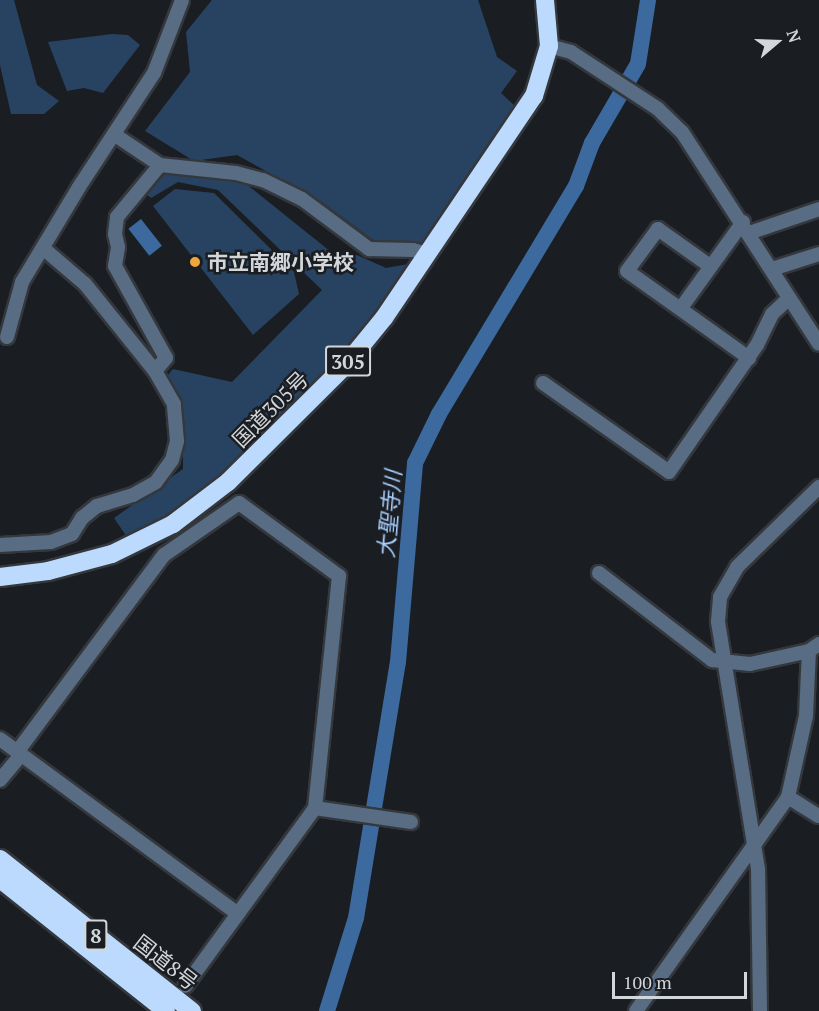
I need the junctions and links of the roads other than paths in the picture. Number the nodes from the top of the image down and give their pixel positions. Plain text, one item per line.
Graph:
1 (182, 0) edge
2 (545, 0) edge
3 (549, 46) junction
4 (115, 135) junction
5 (160, 165) junction
6 (819, 209) edge
7 (746, 228) junction
8 (44, 249) junction
9 (819, 254) edge
10 (425, 258) junction
11 (710, 266) junction
12 (772, 269) junction
13 (789, 298) junction
14 (681, 308) junction
15 (7, 337) dead end
16 (819, 344) edge
17 (749, 358) junction
18 (155, 371) junction
19 (543, 383) dead end
20 (819, 487) edge
21 (0, 545) edge
22 (599, 573) dead end
23 (0, 577) edge
24 (814, 647) edge
25 (724, 662) junction
26 (812, 716) edge
27 (0, 739) edge
28 (17, 752) junction
29 (0, 765) edge
30 (0, 780) edge
31 (788, 797) junction
32 (320, 809) junction
33 (819, 816) edge
34 (411, 822) dead end
35 (754, 842) junction
36 (0, 860) edge
37 (0, 879) edge
38 (238, 914) junction
39 (185, 986) dead end
40 (166, 1011) edge
41 (192, 1011) edge
42 (636, 1011) edge
43 (760, 1011) edge

1 - 4 street
2 - 3 highway, 国道305号 / 305
3 - 7 street
3 - 10 highway, 国道305号 / 305
4 - 5 street
4 - 8 street
5 - 10 street
5 - 18 street
6 - 7 street
7 - 11 street
7 - 12 street
8 - 15 street
8 - 18 street
9 - 12 street
10 - 23 highway, 国道305号 / 305
11 - 14 street
11 - 14 street
12 - 13 street
13 - 16 street
13 - 17 street
14 - 17 street
17 - 19 street
18 - 21 street
20 - 25 street
22 - 25 street
24 - 25 street
24 - 26 street
25 - 35 street
26 - 31 street
27 - 28 street
28 - 29 street
28 - 30 street
28 - 32 street
28 - 38 street
31 - 33 street
31 - 35 street
32 - 34 street
32 - 38 street
35 - 42 street
35 - 43 street
36 - 41 highway, 国道8号 / 8
37 - 40 highway, 国道8号 / 8
38 - 39 street

